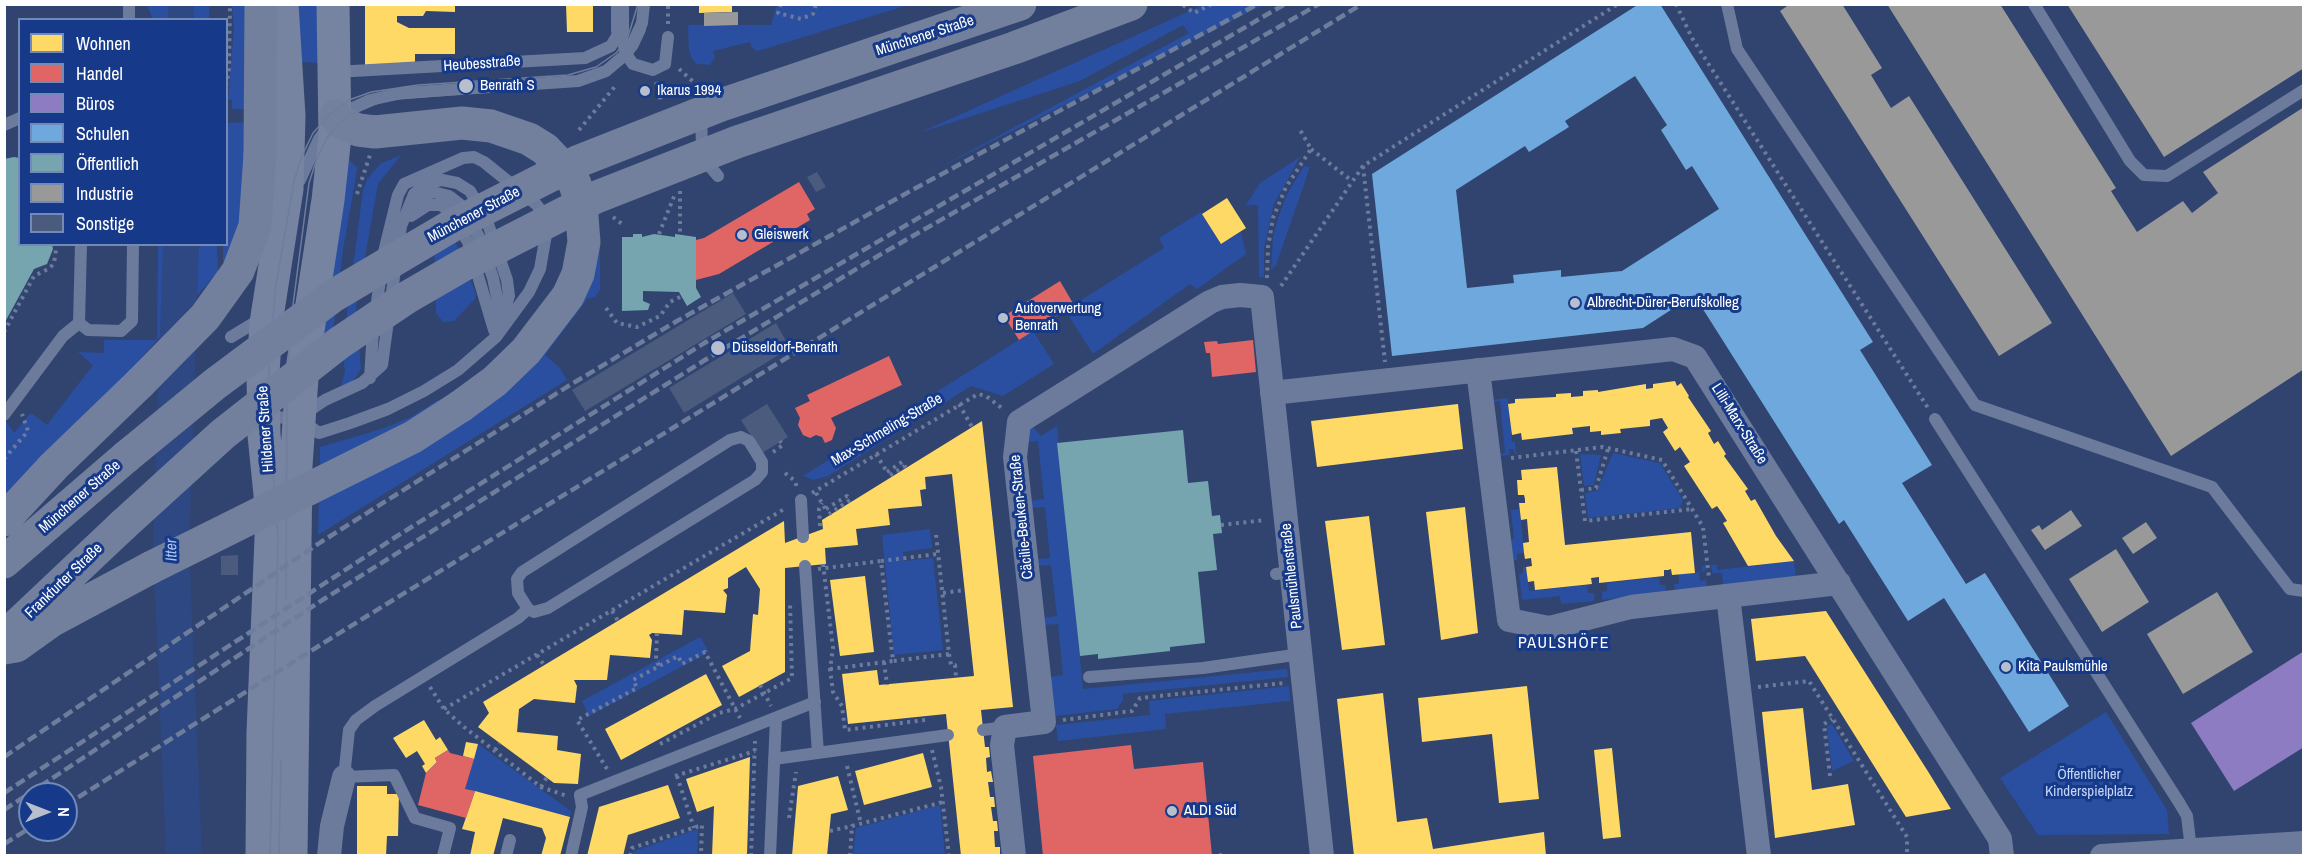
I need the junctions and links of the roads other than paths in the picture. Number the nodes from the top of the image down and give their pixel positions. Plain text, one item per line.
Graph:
1 (261, 4) edge
2 (282, 4) edge
3 (333, 4) edge
4 (620, 4) edge
5 (644, 4) edge
6 (979, 4) edge
7 (1020, 4) edge
8 (1131, 4) edge
9 (1727, 4) edge
10 (2034, 4) edge
11 (620, 31) junction
12 (668, 37) dead end
13 (630, 59) junction
14 (287, 62) junction
15 (333, 72) junction
16 (777, 72) dead end
17 (2304, 90) edge
18 (706, 94) road end
19 (336, 116) junction
20 (18, 119) edge
21 (4, 125) edge
22 (717, 176) dead end
23 (285, 209) junction
24 (401, 226) junction
25 (81, 246) edge
26 (133, 246) edge
27 (79, 323) junction
28 (266, 323) junction
29 (231, 337) dead end
30 (496, 337) junction
31 (1478, 370) junction
32 (370, 378) junction
33 (1272, 393) junction
34 (4, 415) edge
35 (263, 416) junction
36 (298, 419) junction
37 (1935, 419) road end
38 (1019, 422) joint
39 (801, 500) road end
40 (4, 520) edge
41 (803, 537) dead end
42 (4, 562) edge
43 (806, 568) road end
44 (1839, 583) junction
45 (2304, 591) edge
46 (1720, 597) junction
47 (528, 609) junction
48 (4, 638) edge
49 (4, 648) edge
50 (1301, 654) junction
51 (1089, 677) dead end
52 (815, 702) junction
53 (776, 718) junction
54 (948, 735) dead end
55 (818, 753) junction
56 (774, 759) junction
57 (344, 777) junction
58 (510, 840) dead end
59 (2304, 843) edge
60 (2191, 849) junction
61 (262, 855) edge
62 (291, 855) edge
63 (329, 855) edge
64 (443, 855) edge
65 (506, 855) edge
66 (571, 855) edge
67 (770, 855) edge
68 (1014, 855) edge
69 (1322, 855) edge
70 (1759, 855) edge
71 (2002, 855) edge
72 (2102, 855) edge

1 - 40 highway, bridge
2 - 14 main road, Hildener Straße
3 - 15 main road, Hildener Straße
4 - 11 street
5 - 13 lane, Heubesstraße
6 - 16 lane
7 - 42 highway, Münchener Straße, bridge
8 - 48 highway, Frankfurter Straße, bridge
9 - 45 lane
10 - 17 lane
11 - 13 lane
11 - 15 lane, Heubesstraße
12 - 13 lane
13 - 19 lane, Heubesstraße
14 - 15 main road
14 - 23 main road, Hildener Straße
15 - 19 main road, Hildener Straße
18 - 22 lane
19 - 23 lane
19 - 36 main road, Hildener Straße
19 - 49 highway, bridge
20 - 21 lane
23 - 28 main road, Hildener Straße
24 - 30 lane
24 - 30 lane
24 - 32 lane
25 - 27 lane
26 - 27 lane
27 - 34 lane
28 - 29 lane
28 - 35 main road, Hildener Straße
30 - 32 lane
30 - 36 lane
31 - 33 street, Lilli-Marx-Straße
31 - 44 street, Lilli-Marx-Straße
31 - 46 street
32 - 36 lane
33 - 38 street, Paulsmühlenstraße
33 - 50 street, Paulsmühlenstraße
35 - 36 lane
35 - 61 main road, Hildener Straße
36 - 62 main road, Hildener Straße
37 - 60 lane
38 - 68 street, Cäcilie-Beuken-Straße
39 - 41 lane
43 - 52 lane
44 - 46 street
44 - 71 street, Lilli-Marx-Straße
46 - 70 street
47 - 47 lane
47 - 57 lane
50 - 51 lane
50 - 69 street, Paulsmühlenstraße
52 - 53 lane
52 - 55 lane
53 - 56 lane
53 - 66 lane
54 - 55 lane
55 - 56 lane
56 - 67 lane
57 - 63 street
57 - 64 lane
58 - 65 lane
59 - 60 street
60 - 72 street

